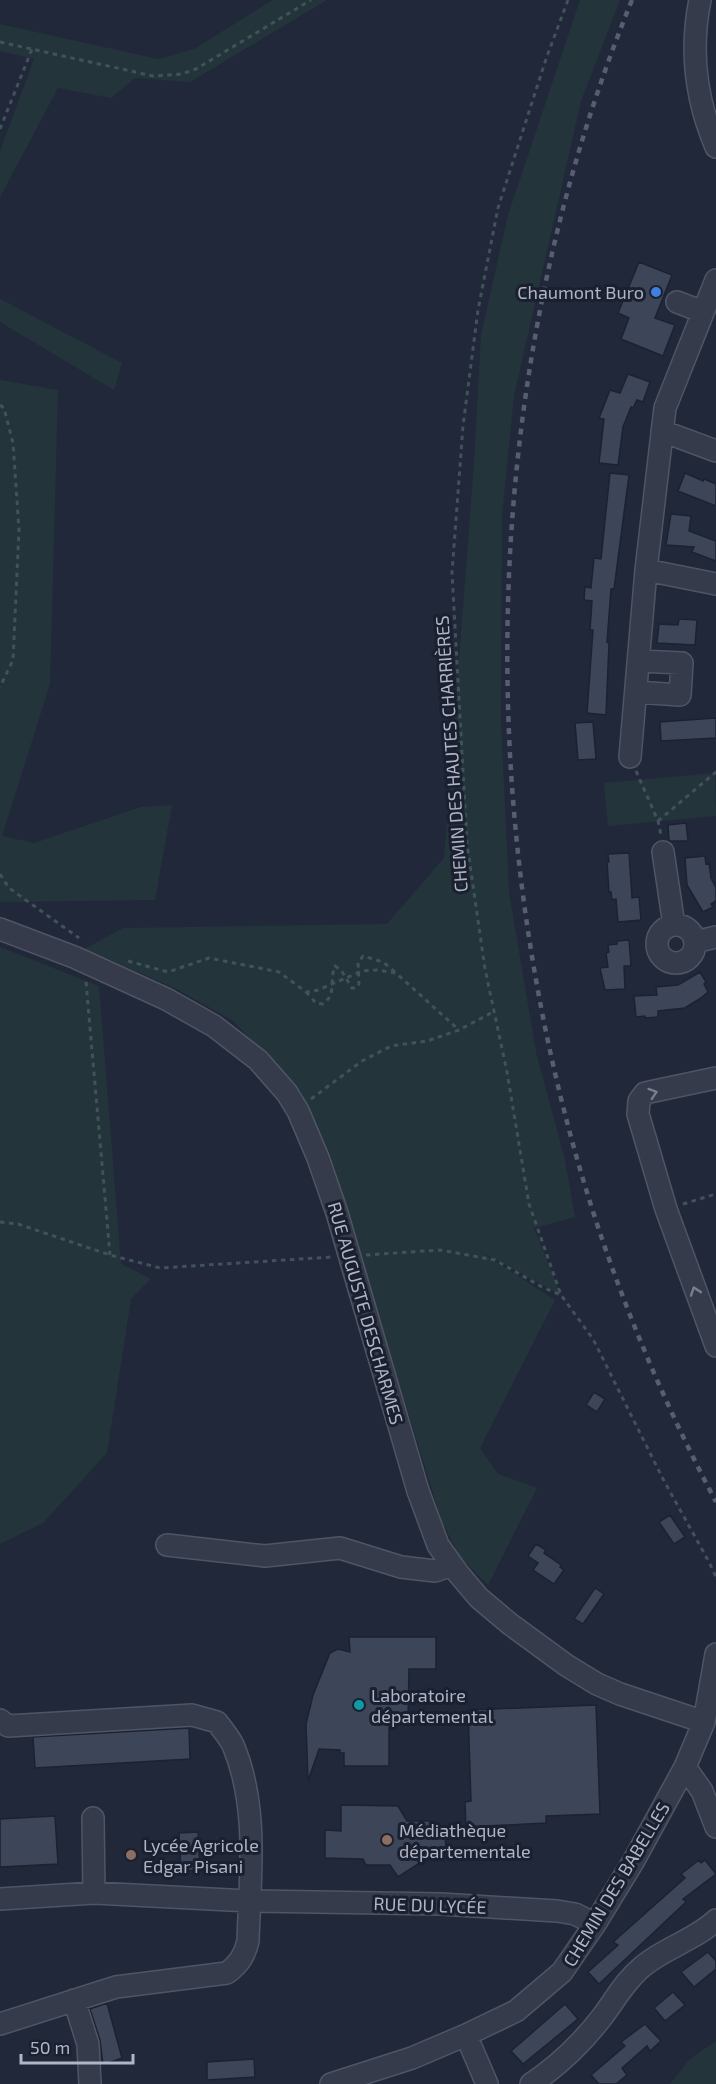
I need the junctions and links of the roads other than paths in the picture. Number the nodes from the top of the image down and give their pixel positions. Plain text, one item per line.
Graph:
1 (700, 0) edge
2 (716, 147) edge
3 (716, 279) edge
4 (677, 302) dead end
5 (704, 312) junction
6 (662, 426) junction
7 (716, 451) edge
8 (646, 570) junction
9 (716, 584) edge
10 (639, 661) junction
11 (636, 692) junction
12 (630, 757) road end
13 (663, 852) dead end
14 (674, 925) junction
15 (0, 929) edge
16 (716, 937) edge
17 (695, 942) junction
18 (716, 1078) edge
19 (710, 1315) edge
20 (716, 1346) edge
21 (167, 1545) dead end
22 (452, 1565) junction
23 (716, 1654) edge
24 (0, 1720) edge
25 (704, 1722) junction
26 (685, 1767) junction
27 (93, 1818) dead end
28 (716, 1827) edge
29 (94, 1893) junction
30 (0, 1899) edge
31 (255, 1901) junction
32 (716, 1920) edge
33 (595, 1924) junction
34 (74, 2000) junction
35 (0, 2024) edge
36 (466, 2035) junction
37 (90, 2084) edge
38 (331, 2084) edge
39 (487, 2084) edge
40 (531, 2084) edge

1 - 2 street
3 - 5 street
4 - 5 street
5 - 6 street
6 - 7 street
6 - 8 street
8 - 9 street
8 - 10 street
10 - 11 street
10 - 11 street
11 - 12 street
13 - 14 street
14 - 17 street
14 - 17 street
15 - 22 street, RUE AUGUSTE DESCHARMES
16 - 17 street
19 -> 18 street
19 - 20 street
21 - 22 street
22 - 25 street, RUE AUGUSTE DESCHARMES
23 - 25 street, CHEMIN DES BABELLES
24 - 31 street
25 - 26 street, CHEMIN DES BABELLES
26 - 28 street
26 - 33 street, CHEMIN DES BABELLES
27 - 29 street
29 - 30 street, RUE DU LYCÉE
29 - 31 street, RUE DU LYCÉE
31 - 33 street, RUE DU LYCÉE
31 - 34 street
32 - 40 street
33 - 36 street, CHEMIN DES BABELLES
34 - 35 street
34 - 37 street
36 - 38 street, CHEMIN DES BABELLES
36 - 39 street

